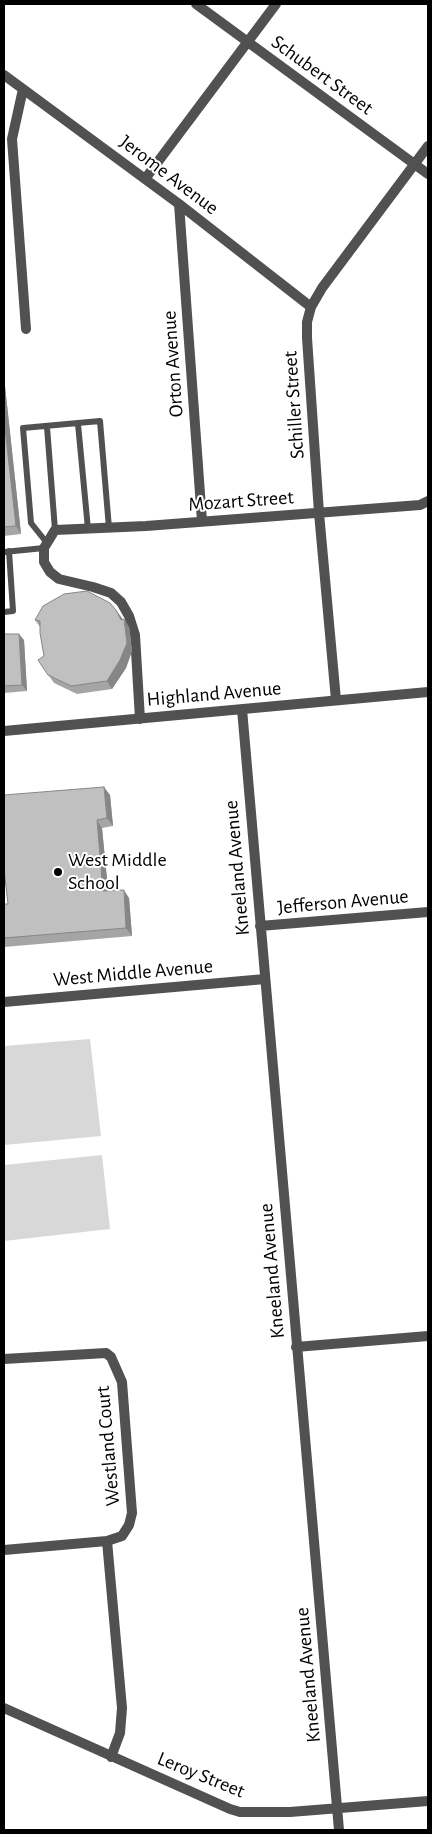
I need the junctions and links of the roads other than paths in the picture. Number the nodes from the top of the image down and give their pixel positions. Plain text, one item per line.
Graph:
1 (196, 4) edge
2 (276, 4) edge
3 (247, 42) junction
4 (4, 75) edge
5 (23, 89) junction
6 (428, 146) edge
7 (415, 164) junction
8 (428, 174) edge
9 (145, 179) junction
10 (179, 204) junction
11 (311, 307) junction
12 (26, 329) dead end
13 (78, 424) junction
14 (47, 427) junction
15 (428, 501) edge
16 (319, 513) junction
17 (202, 521) junction
18 (110, 528) junction
19 (88, 529) junction
20 (55, 530) junction
21 (46, 545) junction
22 (6, 551) edge
23 (4, 612) edge
24 (428, 692) edge
25 (336, 700) junction
26 (242, 709) junction
27 (140, 719) junction
28 (4, 731) edge
29 (428, 912) edge
30 (260, 926) junction
31 (265, 979) junction
32 (4, 1002) edge
33 (428, 1336) edge
34 (296, 1347) junction
35 (4, 1359) edge
36 (107, 1541) junction
37 (4, 1550) edge
38 (4, 1708) edge
39 (111, 1756) junction
40 (428, 1801) edge
41 (337, 1808) junction
42 (339, 1830) edge

1 - 3 street, Schubert Street
2 - 3 street
3 - 7 street, Schubert Street
3 - 9 street
4 - 5 street, Jerome Avenue
5 - 9 street, Jerome Avenue
5 - 12 street
6 - 7 street, Schiller Street
7 - 8 street, Schubert Street
7 - 11 street, Schiller Street
9 - 10 street, Jerome Avenue
10 - 11 street, Jerome Avenue
10 - 17 street, Orton Avenue
11 - 16 street, Schiller Street
13 - 14 lane
13 - 18 lane
13 - 19 lane
14 - 20 lane
14 - 21 lane
15 - 16 street, Mozart Street
16 - 17 street, Mozart Street
16 - 25 street, Schiller Street
17 - 18 street, Mozart Street
18 - 19 street, Mozart Street
19 - 20 street, Mozart Street
20 - 21 street
21 - 22 lane
21 - 27 street
22 - 23 lane
24 - 25 street, Highland Avenue
25 - 26 street, Highland Avenue
26 - 27 street, Highland Avenue
26 - 30 street, Kneeland Avenue
27 - 28 street, Highland Avenue
29 - 30 street, Jefferson Avenue
30 - 31 street, Kneeland Avenue
31 - 32 street, West Middle Avenue
31 - 34 street, Kneeland Avenue
33 - 34 street
34 - 41 street, Kneeland Avenue
35 - 36 street, Westland Court
36 - 37 street, Westland Court
36 - 39 street
38 - 39 street, Leroy Street
39 - 41 street, Leroy Street
40 - 41 street, Leroy Street
41 - 42 street, Kneeland Avenue

